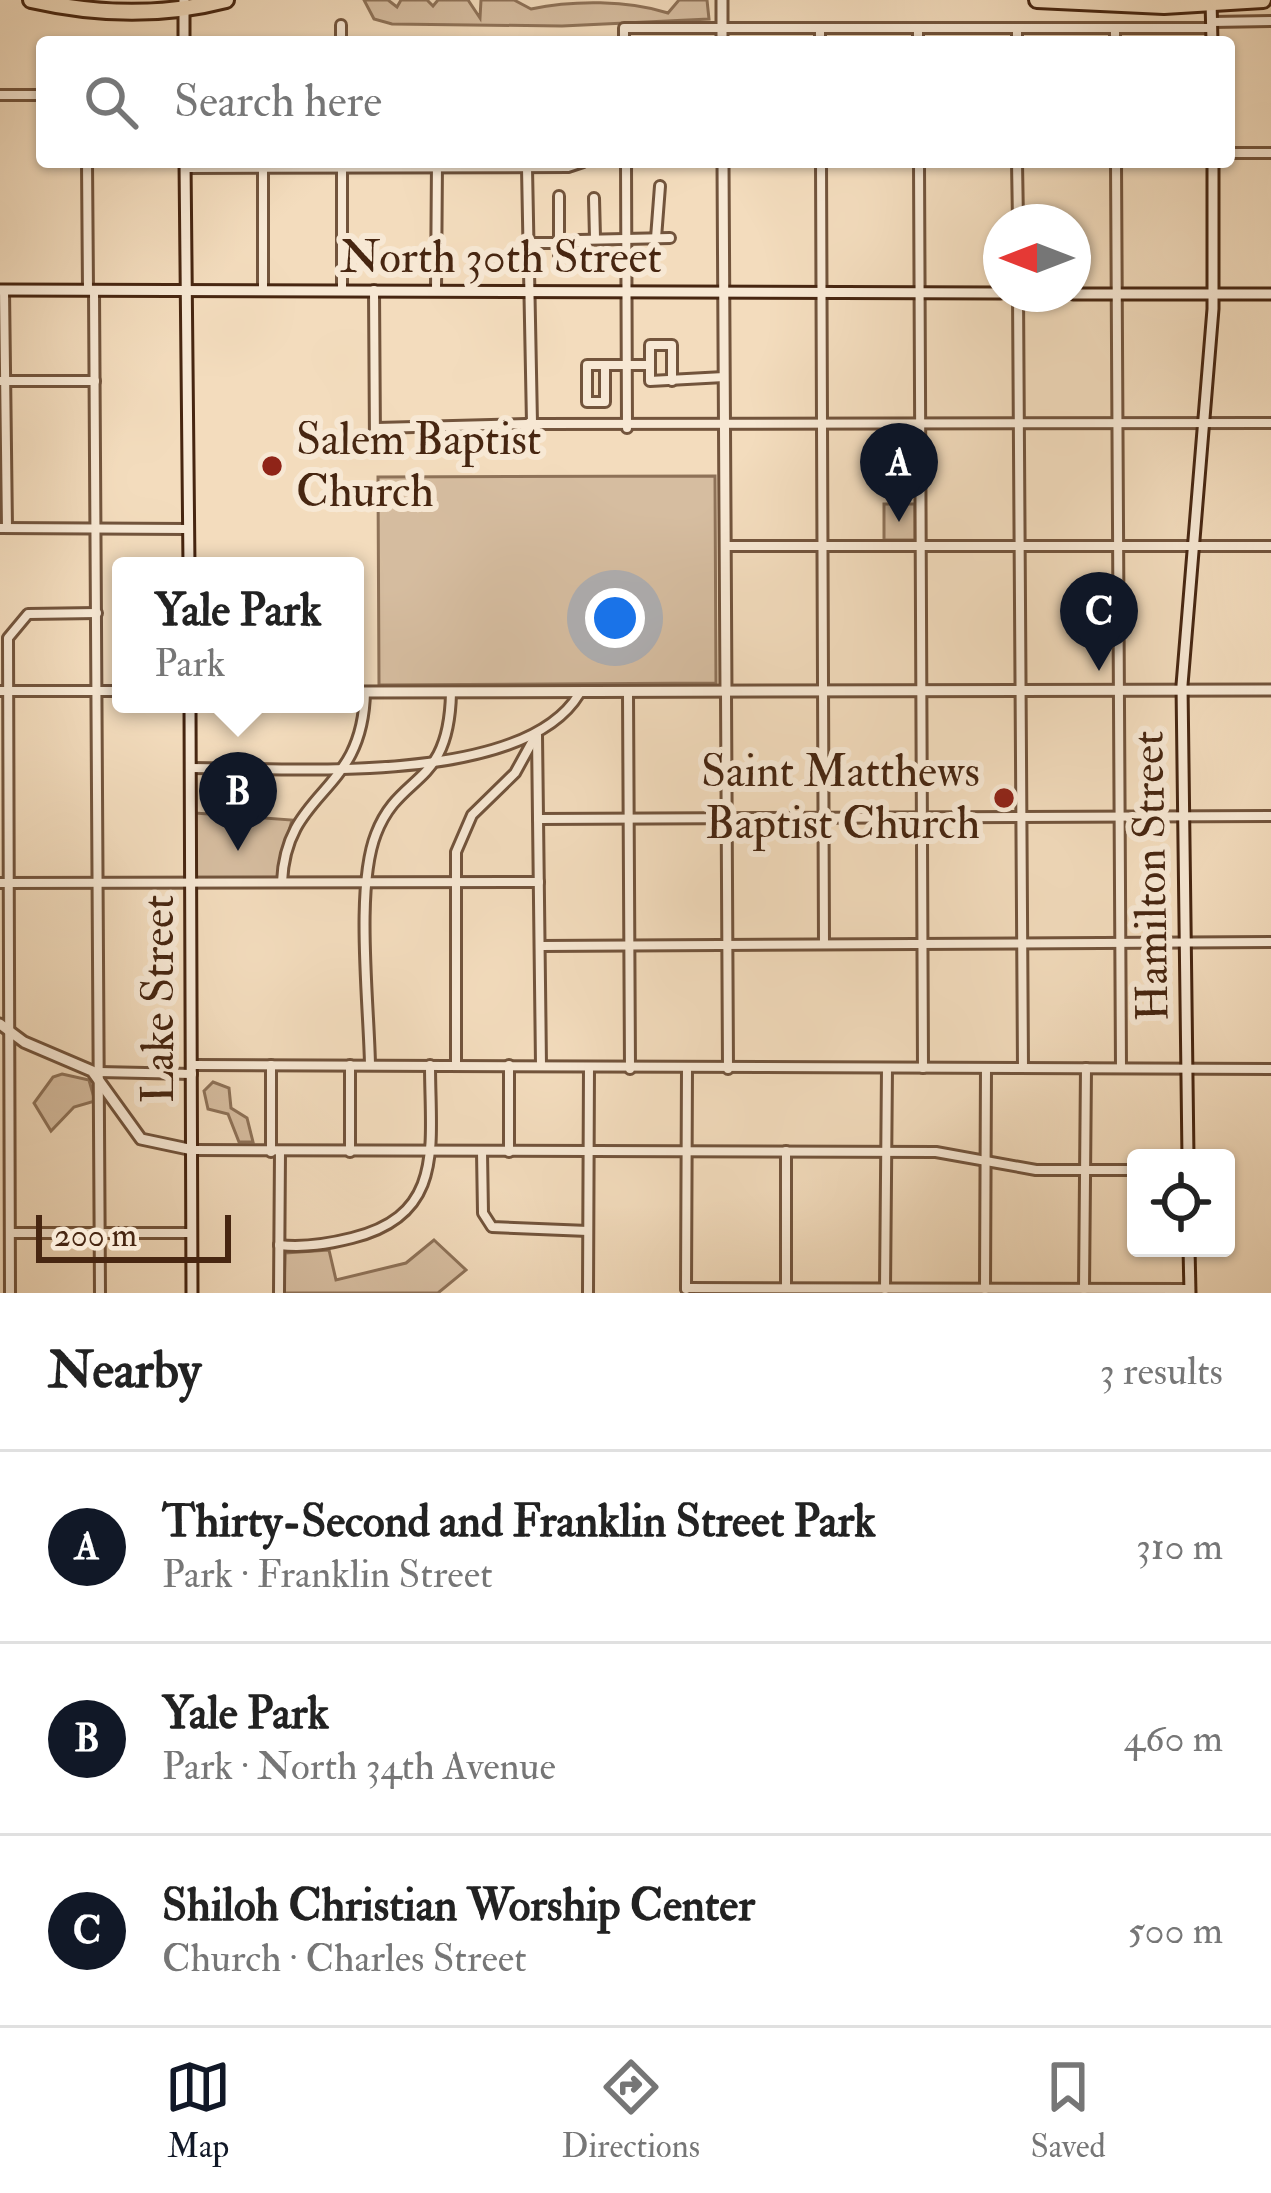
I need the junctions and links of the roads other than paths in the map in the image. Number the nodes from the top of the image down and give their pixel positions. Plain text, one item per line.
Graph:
1 (32, 0) edge
2 (226, 0) edge
3 (1036, 0) edge
4 (1263, 0) edge
5 (1211, 2) edge
6 (722, 3) edge
7 (184, 5) edge
8 (1271, 21) edge
9 (341, 25) dead end
10 (1211, 25) junction
11 (722, 28) junction
12 (820, 28) junction
13 (918, 28) junction
14 (1115, 28) junction
15 (1017, 29) junction
16 (184, 36) edge
17 (341, 36) edge
18 (624, 36) edge
19 (722, 36) edge
20 (820, 36) edge
21 (918, 36) edge
22 (1017, 36) edge
23 (1115, 36) edge
24 (1212, 36) edge
25 (0, 95) edge
26 (36, 95) edge
27 (1235, 153) edge
28 (1271, 153) edge
29 (87, 168) edge
30 (185, 168) edge
31 (262, 168) edge
32 (342, 168) edge
33 (437, 168) edge
34 (527, 168) edge
35 (626, 168) edge
36 (723, 168) edge
37 (821, 168) edge
38 (919, 168) edge
39 (1017, 168) edge
40 (1116, 168) edge
41 (1213, 168) edge
42 (660, 186) dead end
43 (559, 196) dead end
44 (594, 199) dead end
45 (1018, 204) edge
46 (595, 238) junction
47 (656, 238) junction
48 (670, 238) dead end
49 (626, 239) junction
50 (579, 240) dead end
51 (528, 243) junction
52 (558, 243) junction
53 (559, 259) dead end
54 (2, 290) edge
55 (91, 290) junction
56 (186, 290) junction
57 (263, 290) junction
58 (343, 290) junction
59 (374, 290) junction
60 (436, 291) junction
61 (528, 291) junction
62 (627, 291) junction
63 (724, 291) junction
64 (821, 291) junction
65 (919, 291) junction
66 (983, 293) edge
67 (1091, 294) edge
68 (1116, 294) junction
69 (1214, 294) junction
70 (1271, 294) edge
71 (1018, 312) edge
72 (605, 365) junction
73 (627, 365) junction
74 (650, 365) junction
75 (724, 377) junction
76 (3, 381) edge
77 (94, 381) junction
78 (672, 381) junction
79 (374, 414) junction
80 (920, 423) junction
81 (1271, 423) edge
82 (724, 424) junction
83 (822, 424) junction
84 (1019, 424) junction
85 (1116, 424) junction
86 (1203, 424) junction
87 (529, 427) junction
88 (377, 428) junction
89 (627, 428) junction
90 (3, 529) edge
91 (96, 529) junction
92 (188, 530) junction
93 (725, 546) junction
94 (823, 546) junction
95 (921, 546) junction
96 (1020, 546) junction
97 (1118, 546) junction
98 (1271, 546) edge
99 (1194, 547) junction
100 (189, 557) edge
101 (97, 613) junction
102 (1118, 690) junction
103 (1182, 690) junction
104 (1271, 690) edge
105 (4, 691) edge
106 (98, 691) junction
107 (112, 691) edge
108 (922, 691) junction
109 (1021, 691) junction
110 (364, 692) edge
111 (824, 692) junction
112 (451, 693) junction
113 (726, 693) junction
114 (579, 694) junction
115 (628, 694) junction
116 (190, 713) edge
117 (360, 713) edge
118 (537, 734) junction
119 (436, 762) junction
120 (190, 768) junction
121 (346, 768) junction
122 (1271, 816) edge
123 (1119, 817) junction
124 (1183, 817) junction
125 (1021, 818) junction
126 (538, 819) junction
127 (628, 819) junction
128 (727, 819) junction
129 (824, 819) junction
130 (923, 819) junction
131 (281, 882) junction
132 (368, 882) junction
133 (453, 882) junction
134 (539, 882) junction
135 (191, 883) junction
136 (5, 884) edge
137 (99, 884) junction
138 (1271, 942) edge
139 (1022, 943) junction
140 (1120, 943) junction
141 (1185, 943) junction
142 (824, 944) junction
143 (923, 944) junction
144 (629, 945) junction
145 (727, 945) junction
146 (539, 946) junction
147 (0, 1024) edge
148 (11, 1033) junction
149 (271, 1065) junction
150 (350, 1065) junction
151 (370, 1065) junction
152 (430, 1065) junction
153 (456, 1065) junction
154 (509, 1065) junction
155 (541, 1065) junction
156 (589, 1067) junction
157 (887, 1068) junction
158 (923, 1068) junction
159 (986, 1068) junction
160 (1023, 1068) junction
161 (1086, 1068) junction
162 (1121, 1068) junction
163 (630, 1069) junction
164 (687, 1069) junction
165 (728, 1069) junction
166 (1186, 1069) junction
167 (1271, 1069) edge
168 (193, 1070) junction
169 (96, 1072) junction
170 (0, 1073) edge
171 (11, 1073) junction
172 (101, 1086) junction
173 (1187, 1149) edge
174 (193, 1150) junction
175 (427, 1151) junction
176 (482, 1151) junction
177 (509, 1151) junction
178 (588, 1151) junction
179 (687, 1151) junction
180 (786, 1151) junction
181 (886, 1151) junction
182 (275, 1152) junction
183 (350, 1152) junction
184 (985, 1161) junction
185 (1085, 1170) junction
186 (1127, 1170) edge
187 (588, 1231) junction
188 (10, 1233) junction
189 (100, 1233) junction
190 (193, 1233) junction
191 (279, 1245) junction
192 (1190, 1257) edge
193 (686, 1291) edge
194 (786, 1291) edge
195 (885, 1291) edge
196 (985, 1291) edge
197 (1084, 1291) edge
198 (1190, 1291) edge
199 (10, 1293) edge
200 (100, 1293) edge
201 (192, 1293) edge
202 (279, 1293) edge
203 (588, 1293) edge

1 - 7 highway
2 - 7 highway
3 - 5 highway
4 - 5 highway
5 - 10 main road
6 - 11 main road
7 - 16 main road
8 - 10 street
9 - 17 street
10 - 14 street
10 - 24 main road
11 - 12 street
11 - 18 street
11 - 19 main road
12 - 13 street
12 - 20 street
13 - 15 street
13 - 21 street
14 - 15 street
14 - 23 street
15 - 22 street
25 - 26 street
27 - 28 street
29 - 55 street
30 - 56 main road
31 - 57 street
32 - 58 street
33 - 60 street
34 - 51 street
35 - 49 street
36 - 63 main road
37 - 64 street
38 - 65 street
39 - 45 street
40 - 68 street
41 - 69 main road, Hamilton Street
42 - 47 street
43 - 52 street
44 - 46 street
46 - 49 street
46 - 50 street
47 - 48 street
47 - 49 street
49 - 62 street
51 - 52 street
51 - 61 street
52 - 53 street
54 - 55 main road, North 30th Street
54 - 76 street
55 - 56 main road, North 30th Street
55 - 77 street
56 - 57 main road, North 30th Street
56 - 92 main road
57 - 58 main road, North 30th Street
58 - 59 main road, North 30th Street
59 - 60 main road, North 30th Street
59 - 79 street
60 - 61 main road, North 30th Street
61 - 62 main road, North 30th Street
61 - 87 street
62 - 63 main road, North 30th Street
62 - 73 street
63 - 64 main road, North 30th Street
63 - 75 main road
64 - 65 main road, North 30th Street
64 - 83 street
65 - 66 main road, North 30th Street
65 - 80 street
67 - 68 main road
68 - 69 main road
68 - 85 street
69 - 70 main road
69 - 86 main road, Hamilton Street
71 - 84 street
72 - 72 street
72 - 73 street
73 - 74 street
73 - 89 street
74 - 78 street
74 - 78 street
75 - 78 street
75 - 82 main road
76 - 77 street
76 - 90 street
77 - 91 street
79 - 88 street
79 - 88 street
80 - 83 street
80 - 84 street
80 - 95 street
81 - 86 street
82 - 83 street
82 - 89 street
82 - 93 main road
83 - 94 street
84 - 85 street
84 - 96 street
85 - 86 street
85 - 97 street
86 - 99 main road, Hamilton Street
87 - 88 street
87 - 89 street
90 - 91 street
91 - 92 street
91 - 101 street
92 - 100 main road
93 - 94 street
93 - 113 main road
94 - 95 street
94 - 111 street
95 - 96 street
95 - 108 street
96 - 97 street
96 - 109 street
97 - 99 street
97 - 102 street
98 - 99 street
99 - 103 main road, Hamilton Street
101 - 105 street
101 - 106 street
102 - 103 main road
102 - 109 main road
102 - 123 street
103 - 104 main road
103 - 124 main road, Hamilton Street
105 - 106 street
105 - 136 street
106 - 107 street
106 - 137 street
108 - 109 main road
108 - 111 main road
108 - 130 street
109 - 125 street
110 - 112 main road
111 - 113 main road
111 - 129 street
112 - 114 main road
112 - 119 street
113 - 115 main road
113 - 128 street
114 - 115 main road
114 - 118 street
115 - 127 street
116 - 120 main road, Lake Street
117 - 121 street
118 - 119 street
118 - 126 street
118 - 133 street
119 - 121 street
119 - 132 street
120 - 121 street
120 - 135 main road, Lake Street
121 - 131 street
122 - 124 street
123 - 124 street
123 - 125 street
123 - 140 street
124 - 141 main road, Hamilton Street
125 - 130 street
125 - 139 street
126 - 127 street
126 - 134 street
127 - 128 street
127 - 144 street
128 - 129 street
128 - 145 street
129 - 130 street
129 - 142 street
130 - 143 street
131 - 132 street
131 - 135 street
132 - 133 street
132 - 151 street
133 - 134 street
133 - 153 street
134 - 146 street
135 - 137 street
135 - 168 main road, Lake Street
136 - 137 street
136 - 148 street
137 - 169 street
138 - 141 street
139 - 140 street
139 - 143 street
139 - 160 street
140 - 141 street
140 - 162 street
141 - 166 main road, Hamilton Street
142 - 143 street
142 - 145 street
143 - 158 street
144 - 145 street
144 - 146 street
144 - 163 street
145 - 165 street
146 - 155 street
147 - 148 main road
148 - 169 main road
148 - 171 street
149 - 150 street
149 - 168 street
149 - 182 street
150 - 151 street
150 - 183 street
151 - 152 street
152 - 153 street
152 - 175 street
153 - 154 street
154 - 155 street
154 - 177 street
155 - 156 street
156 - 163 street
156 - 178 street
157 - 158 street
157 - 165 street
157 - 181 street
158 - 159 street
159 - 160 street
159 - 184 street
160 - 161 street
161 - 162 street
161 - 185 street
162 - 166 street
163 - 164 street
164 - 165 street
164 - 179 street
166 - 167 street
166 - 173 main road, Hamilton Street
168 - 169 street
168 - 174 main road, Lake Street
169 - 172 main road
170 - 171 street
171 - 188 street
172 - 174 main road
172 - 189 street
174 - 182 street
174 - 190 main road, Lake Street
175 - 176 street
175 - 183 street
175 - 191 street
176 - 177 street
176 - 187 street
177 - 178 street
178 - 179 street
178 - 187 street
179 - 180 street
179 - 193 street
180 - 181 street
180 - 194 street
181 - 184 street
181 - 195 street
182 - 183 street
182 - 191 street
184 - 185 street
184 - 196 street
185 - 186 street
185 - 197 street
187 - 203 street
188 - 189 street
188 - 199 street
189 - 190 street
189 - 200 street
190 - 201 main road, Lake Street
191 - 202 street
192 - 198 main road
193 - 194 street
194 - 195 street
195 - 196 street
196 - 197 street
197 - 198 street

